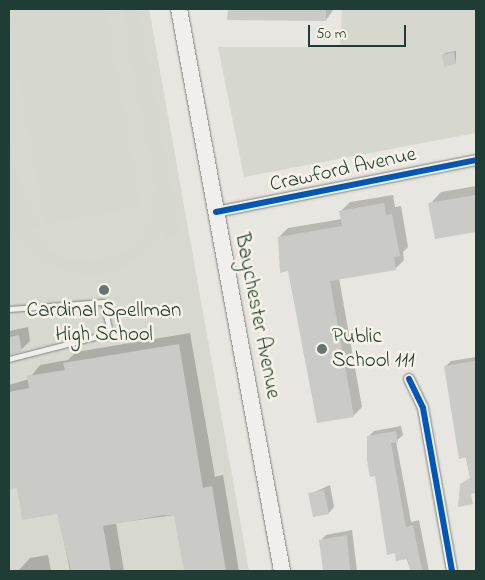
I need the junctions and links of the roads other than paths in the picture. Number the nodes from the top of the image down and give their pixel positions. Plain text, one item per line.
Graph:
1 (179, 9) edge
2 (476, 160) edge
3 (216, 212) junction
4 (9, 309) edge
5 (9, 359) edge
6 (409, 379) dead end
7 (282, 571) edge
8 (452, 571) edge

1 - 3 main road, Baychester Avenue
2 - 3 street, Crawford Avenue
3 - 7 main road, Baychester Avenue
4 - 5 lane
6 - 8 street

